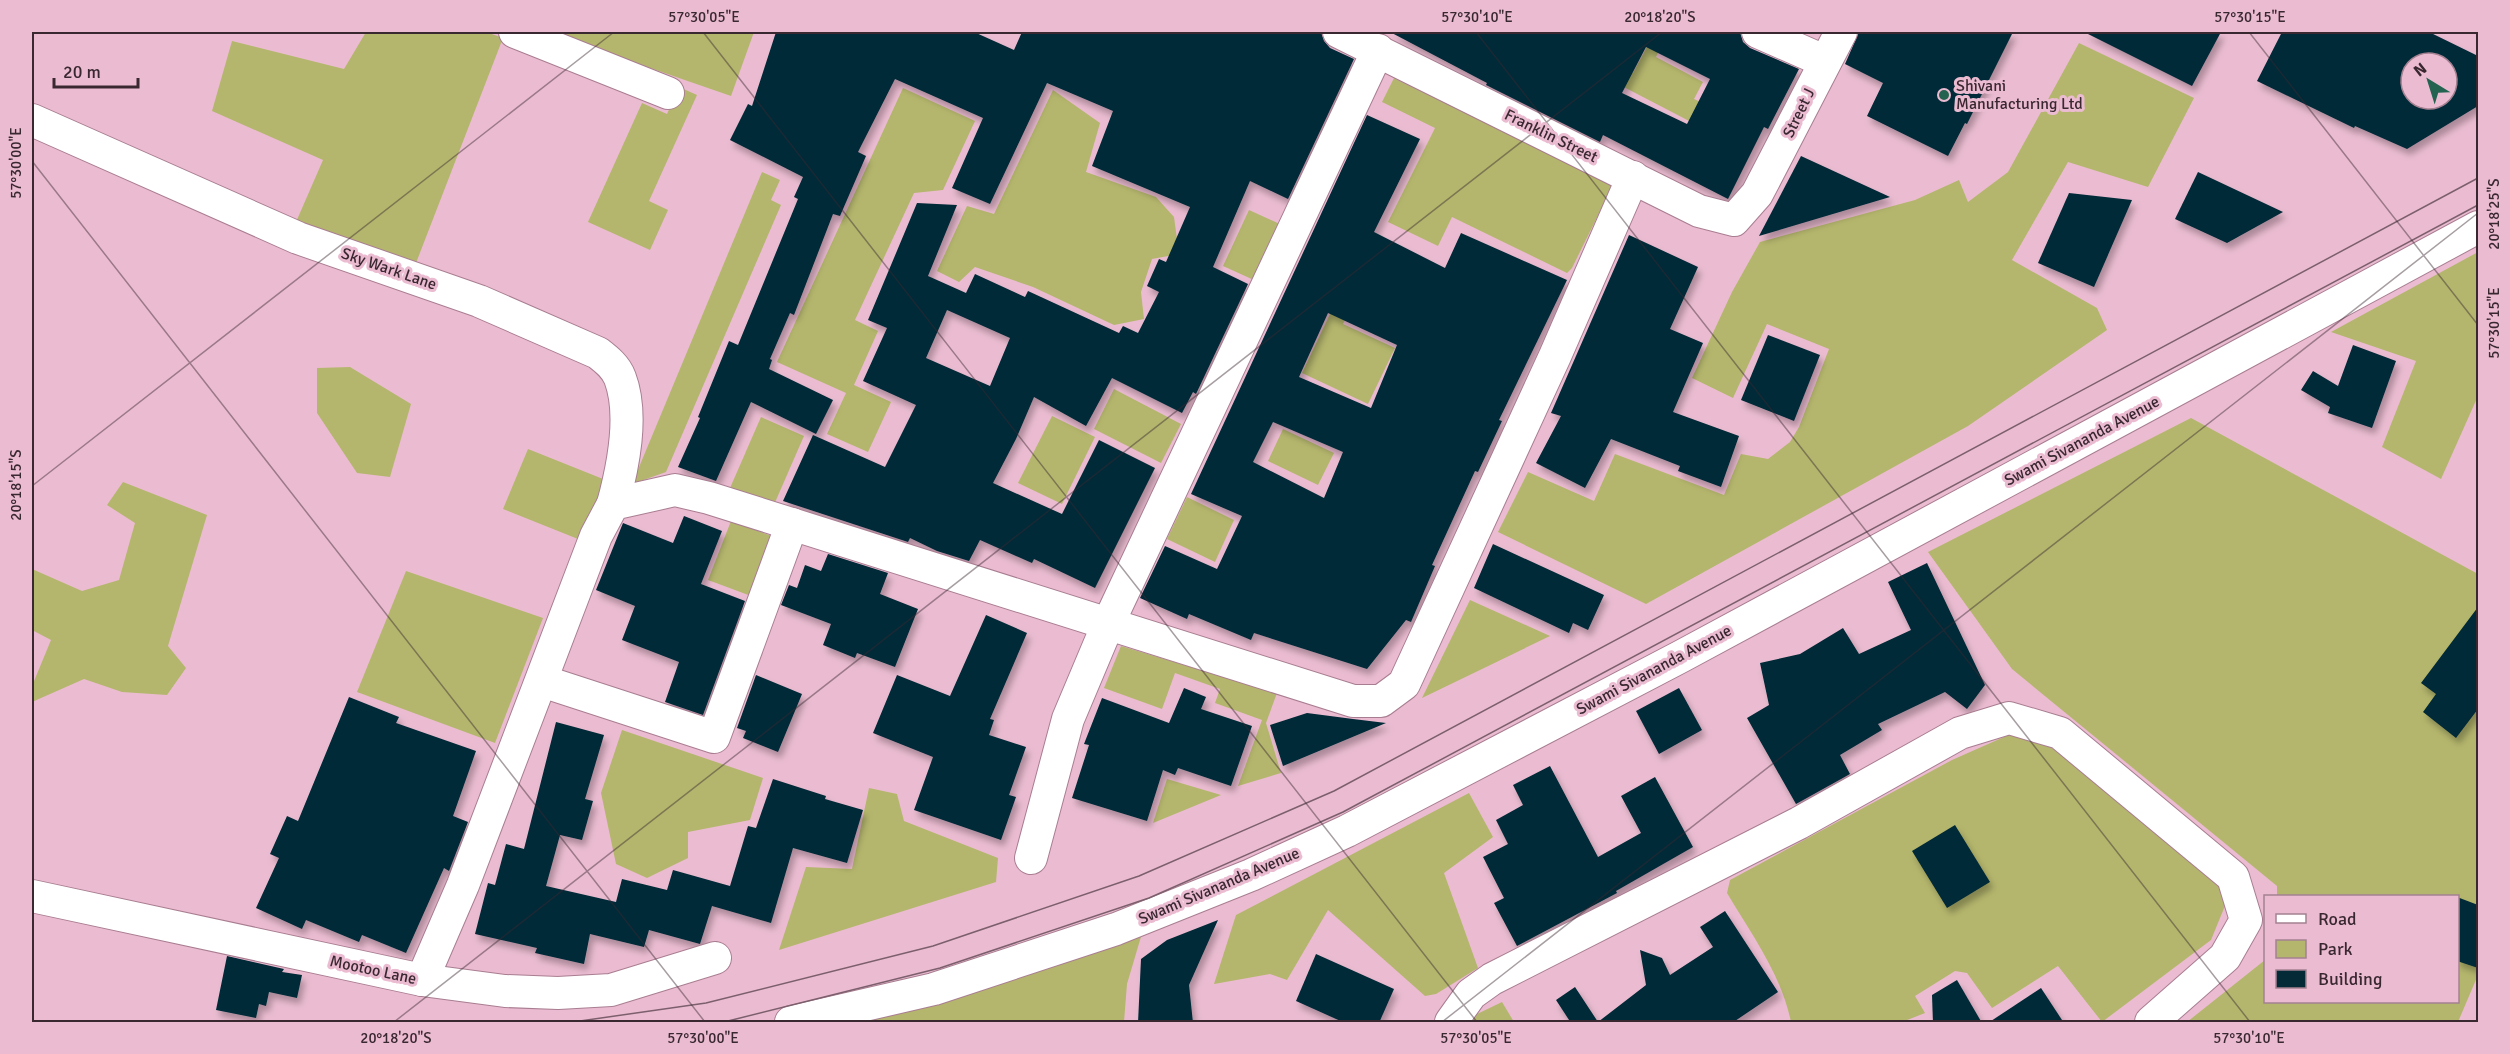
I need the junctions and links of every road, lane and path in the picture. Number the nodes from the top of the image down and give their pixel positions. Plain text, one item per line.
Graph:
1 (515, 32) edge
2 (1339, 32) edge
3 (1758, 32) edge
4 (1841, 32) edge
5 (1378, 50) junction
6 (1824, 61) junction
7 (668, 93) dead end
8 (32, 120) edge
9 (1633, 177) junction
10 (1757, 194) joint
11 (2478, 227) edge
12 (613, 504) junction
13 (792, 524) junction
14 (1108, 624) junction
15 (542, 681) junction
16 (1031, 858) dead end
17 (32, 896) edge
18 (715, 958) dead end
19 (422, 980) junction
20 (791, 1023) edge
21 (1451, 1023) edge
22 (2151, 1023) edge

1 - 7 street
2 - 5 street, Franklin Street
3 - 6 street
4 - 6 street, Street J
5 - 9 street, Franklin Street
5 - 14 street
6 - 10 street, Street J
8 - 12 street, Sky Wark Lane
9 - 10 street, Franklin Street
9 - 14 street
11 - 20 street, Swami Sivananda Avenue
12 - 13 street
12 - 15 street, Sky Wark Lane
13 - 14 street
13 - 15 street
14 - 16 street
15 - 19 street, Sky Wark Lane
17 - 19 street, Mootoo Lane
18 - 19 street, Mootoo Lane
21 - 22 street

